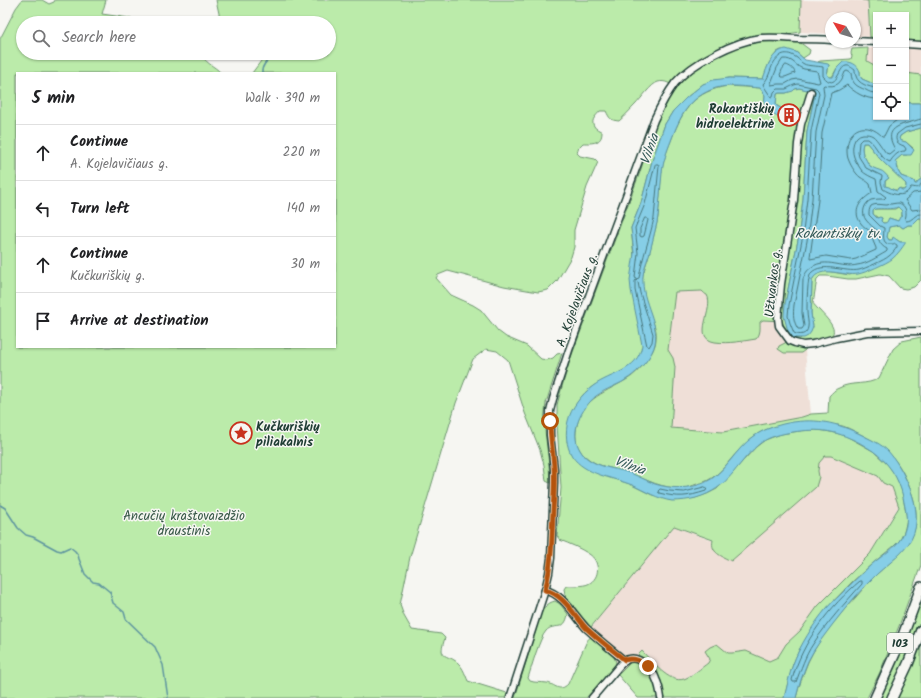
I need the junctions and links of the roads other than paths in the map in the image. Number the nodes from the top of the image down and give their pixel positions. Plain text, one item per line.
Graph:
1 (825, 40) edge
2 (861, 41) edge
3 (873, 42) edge
4 (909, 44) edge
5 (921, 45) edge
6 (811, 92) dead end
7 (921, 331) edge
8 (921, 587) edge
9 (545, 590) junction
10 (921, 630) edge
11 (625, 660) junction
12 (510, 698) edge
13 (592, 698) edge
14 (661, 698) edge
15 (875, 698) edge
16 (892, 698) edge

1 - 9 street, A. Kojelavičiaus g.
2 - 3 street
4 - 5 street
6 - 7 street, Užtvankos g.
8 - 15 main road, 103
9 - 11 street
9 - 12 street, A. Kojelavičiaus g.
10 - 16 main road, 103
11 - 13 street
11 - 14 street

